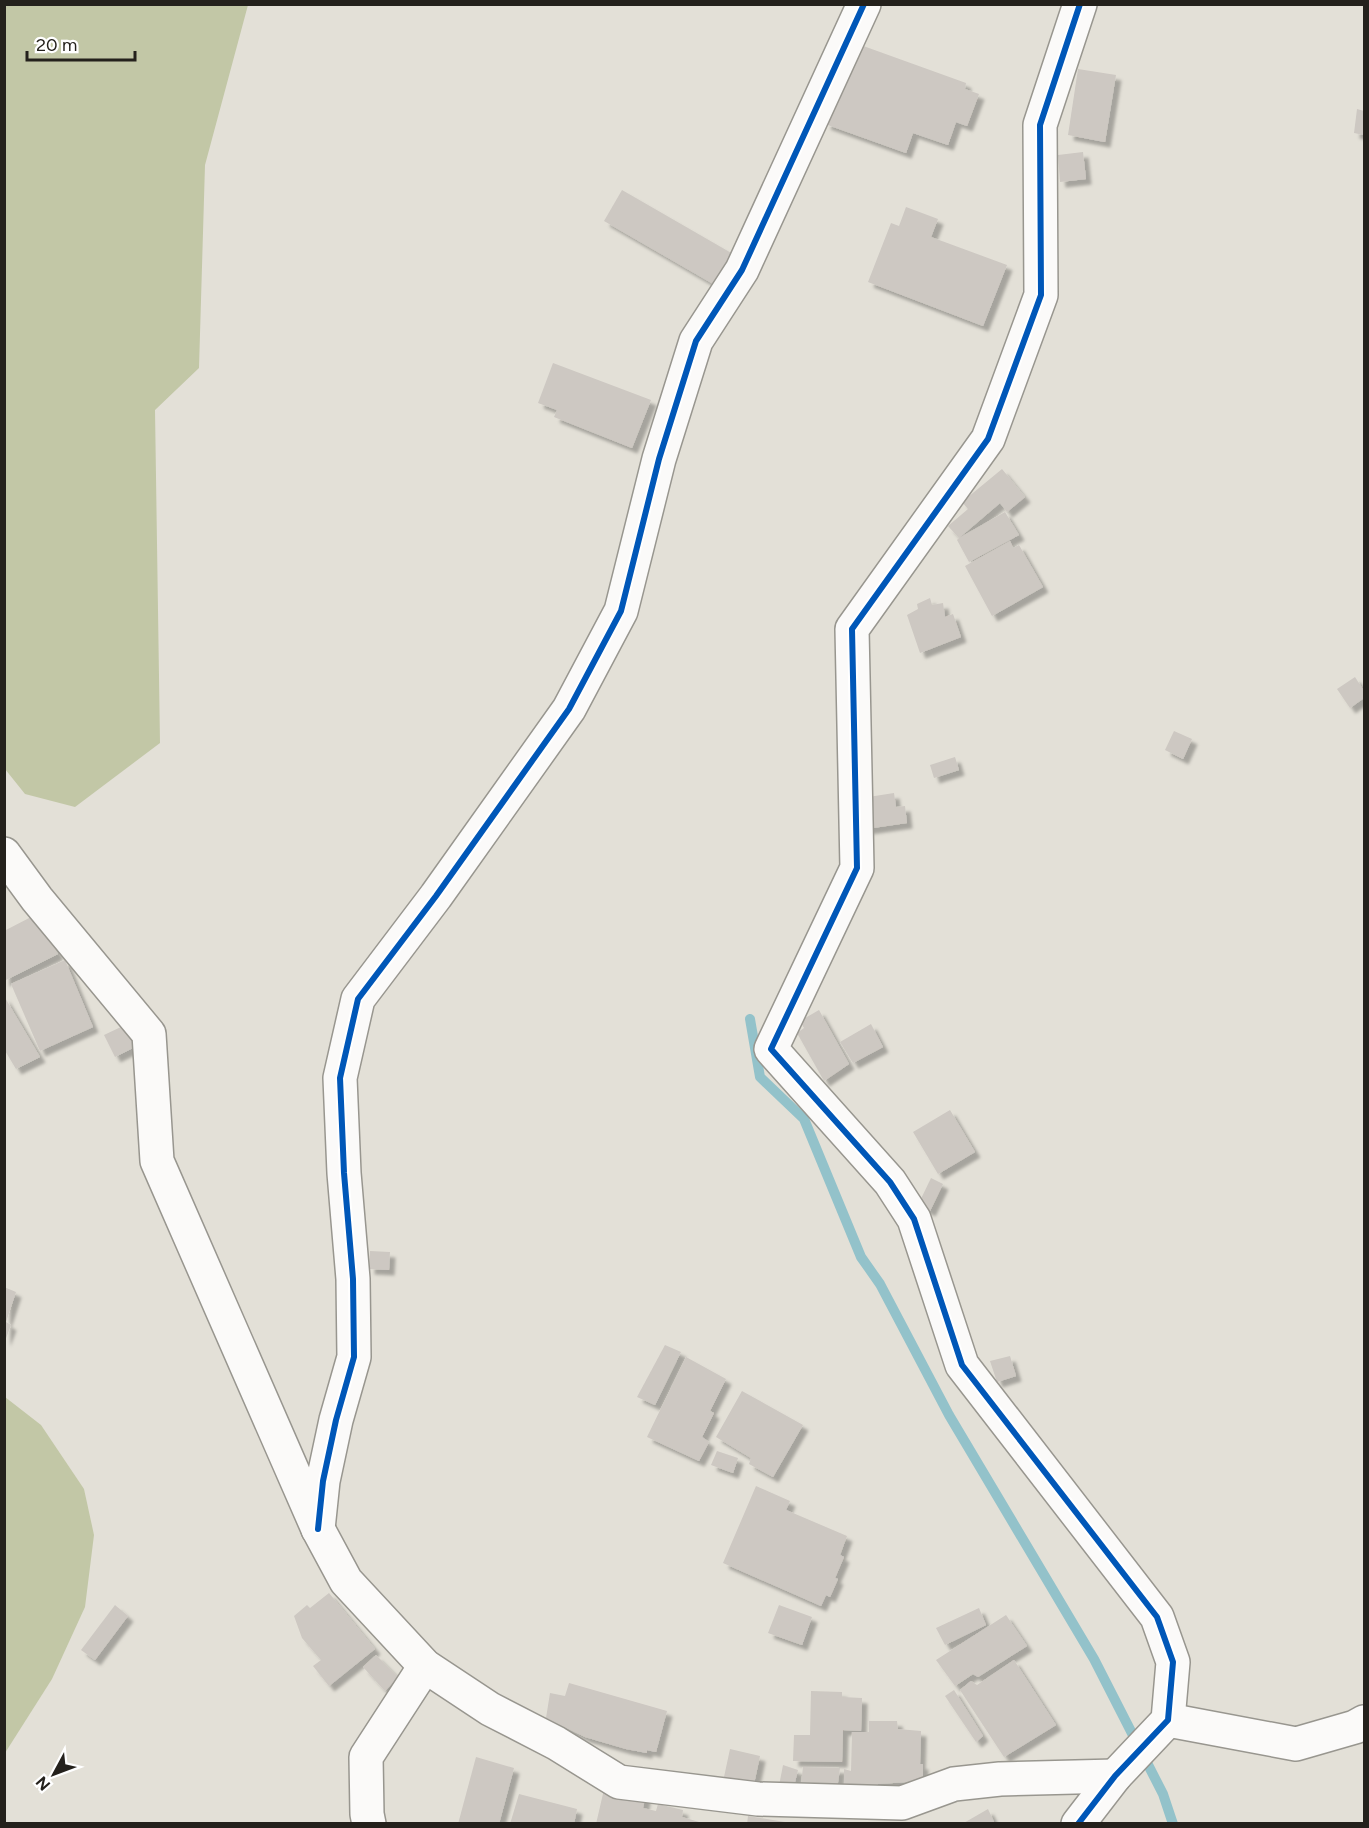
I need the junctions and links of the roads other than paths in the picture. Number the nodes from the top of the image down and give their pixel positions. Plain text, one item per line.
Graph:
1 (864, 4) edge
2 (1080, 4) edge
3 (4, 854) edge
4 (318, 1529) junction
5 (425, 1666) junction
6 (1168, 1720) junction
7 (1365, 1722) edge
8 (1115, 1776) junction
9 (369, 1824) edge
10 (1078, 1824) edge

1 - 4 street
2 - 6 street
3 - 4 street
4 - 5 street
5 - 8 street
5 - 9 street
6 - 7 street
6 - 8 street
8 - 10 street

